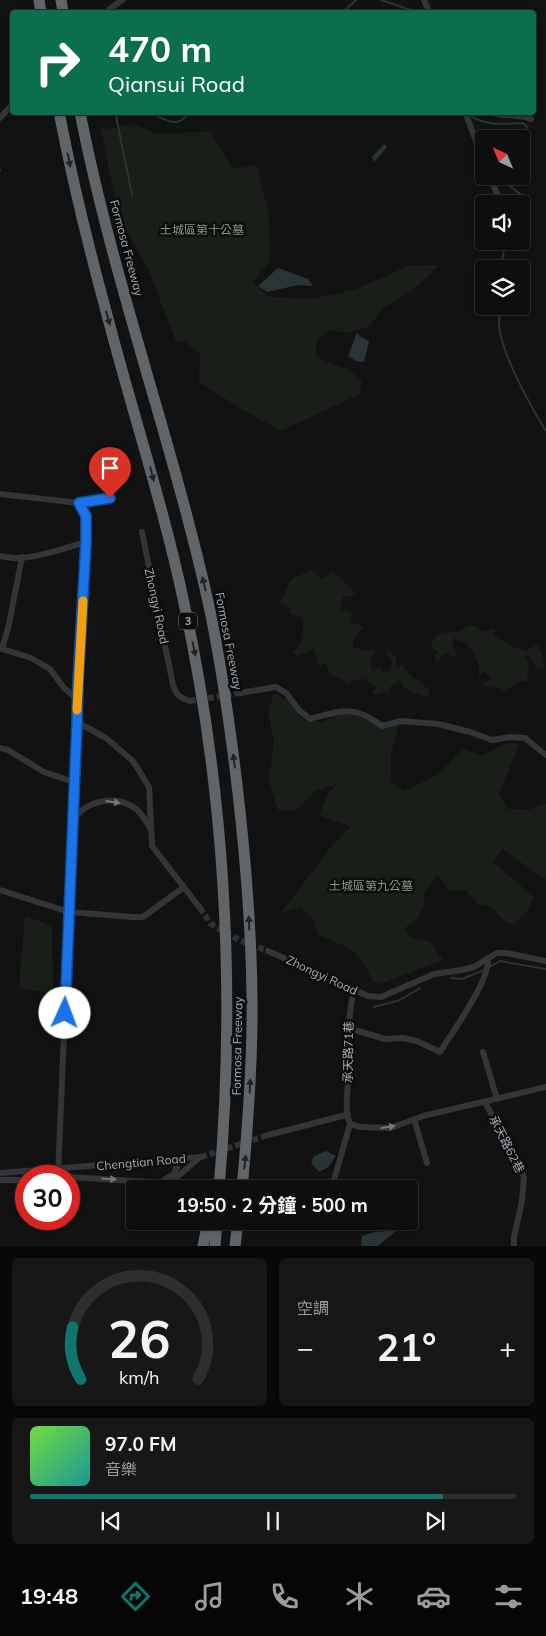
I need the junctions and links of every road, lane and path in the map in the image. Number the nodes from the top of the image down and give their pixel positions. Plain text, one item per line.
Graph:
1 (122, 0) edge
2 (109, 10) edge
3 (10, 107) edge
4 (60, 115) edge
5 (81, 115) edge
6 (466, 115) edge
7 (498, 115) edge
8 (0, 118) edge
9 (531, 119) dead end
10 (475, 138) edge
11 (0, 494) edge
12 (110, 498) dead end
13 (79, 503) junction
14 (142, 532) dead end
15 (86, 542) junction
16 (0, 556) edge
17 (22, 557) junction
18 (1, 648) edge
19 (240, 693) tunnel mouth
20 (77, 699) junction
21 (190, 701) dead end
22 (77, 722) junction
23 (0, 748) edge
24 (546, 755) edge
25 (74, 782) junction
26 (72, 821) junction
27 (150, 828) junction
28 (184, 888) junction
29 (0, 890) edge
30 (200, 908) tunnel mouth
31 (69, 912) junction
32 (268, 951) tunnel mouth
33 (488, 961) junction
34 (546, 961) edge
35 (354, 990) junction
36 (348, 1028) junction
37 (483, 1052) dead end
38 (546, 1087) edge
39 (497, 1099) junction
40 (485, 1102) junction
41 (346, 1115) junction
42 (414, 1119) junction
43 (350, 1124) junction
44 (268, 1135) tunnel mouth
45 (222, 1156) junction
46 (181, 1159) junction
47 (167, 1160) junction
48 (427, 1163) dead end
49 (58, 1165) edge
50 (80, 1170) edge
51 (182, 1172) junction
52 (0, 1173) edge
53 (15, 1173) edge
54 (80, 1178) edge
55 (0, 1180) edge
56 (15, 1180) edge
57 (129, 1180) edge
58 (157, 1180) edge
59 (172, 1180) edge
60 (217, 1180) edge
61 (221, 1180) edge
62 (243, 1180) edge
63 (334, 1180) edge
64 (206, 1230) edge
65 (216, 1230) edge
66 (237, 1230) edge
67 (203, 1246) edge
68 (215, 1246) edge
69 (235, 1246) edge
70 (514, 1246) edge

1 - 2 street
3 - 8 street
4 -> 45 highway, Formosa Freeway / 3
62 -> 5 highway, Formosa Freeway / 3
6 - 10 street
7 - 9 street
11 - 13 street
12 - 13 street
13 - 15 street
14 - 21 street, Zhongyi Road
15 - 17 street
15 - 20 street
16 - 17 street
17 - 18 street
18 - 20 street
19 - 24 street
20 - 22 street
22 - 25 street
22 - 27 street
23 - 25 street
25 - 26 street
26 -> 27 street
26 - 31 street
27 - 28 street
28 - 30 street
28 - 31 street
29 - 31 street
31 - 49 street
32 - 35 street, Zhongyi Road
33 - 34 street, Zhongyi Road
33 - 35 street, Zhongyi Road
33 - 36 street
35 - 36 street, 承天路71巷
36 - 41 street, 承天路71巷
37 - 39 street
38 - 39 street
39 - 40 street
40 - 42 street
40 - 70 street, 承天路62巷
41 - 43 street
41 - 44 street
43 -> 42 street
42 - 48 street
43 - 63 street
45 - 60 highway
45 - 61 highway, Formosa Freeway / 3
46 - 47 street, Chengtian Road
46 - 51 street
46 - 51 street, Chengtian Road
47 - 50 street, Chengtian Road
47 - 58 street
51 - 59 street, Chengtian Road
52 - 53 street, Chengtian Road
54 -> 57 street, Chengtian Road
55 - 56 street
64 - 67 highway
65 - 68 highway
66 - 69 highway

